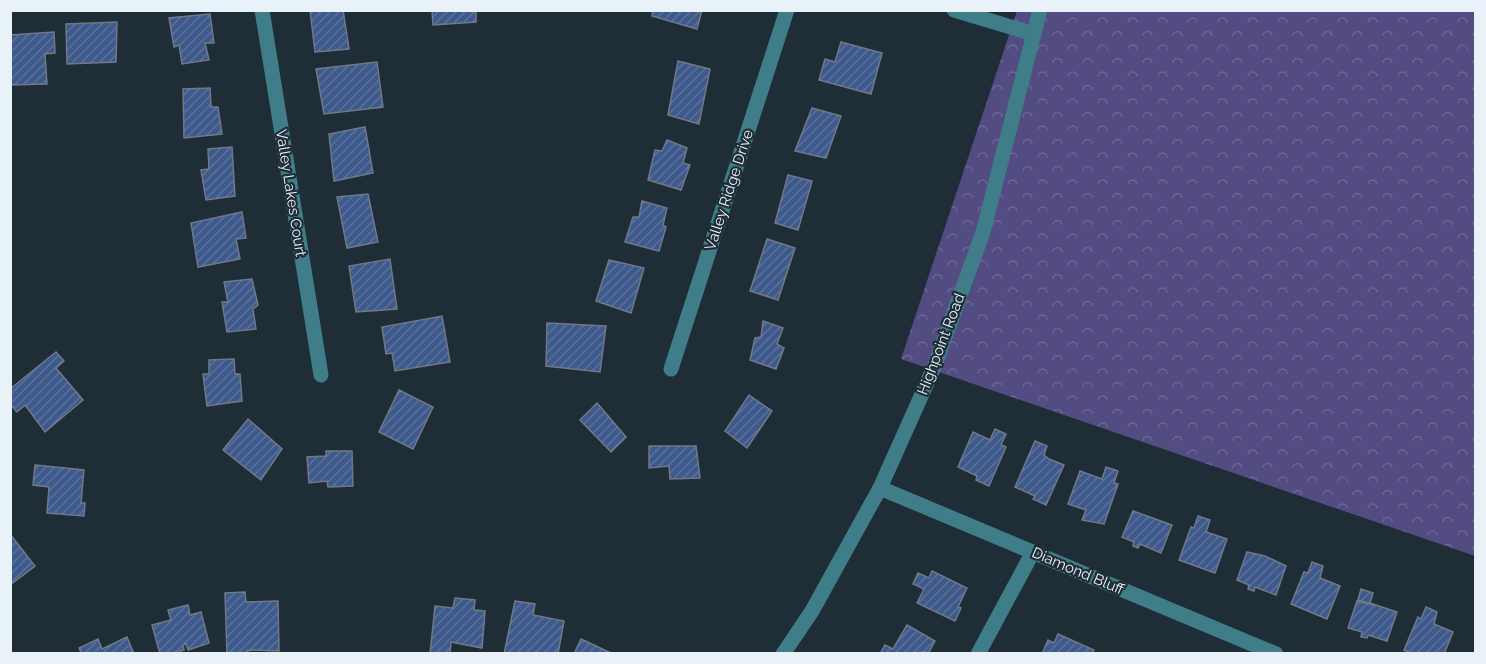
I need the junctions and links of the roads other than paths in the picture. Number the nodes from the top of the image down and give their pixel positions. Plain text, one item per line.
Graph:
1 (262, 10) edge
2 (787, 10) edge
3 (954, 10) edge
4 (1040, 10) edge
5 (1034, 34) junction
6 (671, 369) dead end
7 (321, 375) dead end
8 (880, 488) junction
9 (1033, 552) junction
10 (783, 654) edge
11 (978, 654) edge
12 (1276, 654) edge

1 - 7 street, Valley Lakes Court
2 - 6 street, Valley Ridge Drive
3 - 5 street
4 - 5 street, Highpoint Road
5 - 8 street, Highpoint Road
8 - 9 street, Diamond Bluff
8 - 10 street, Highpoint Road
9 - 11 street
9 - 12 street, Diamond Bluff

